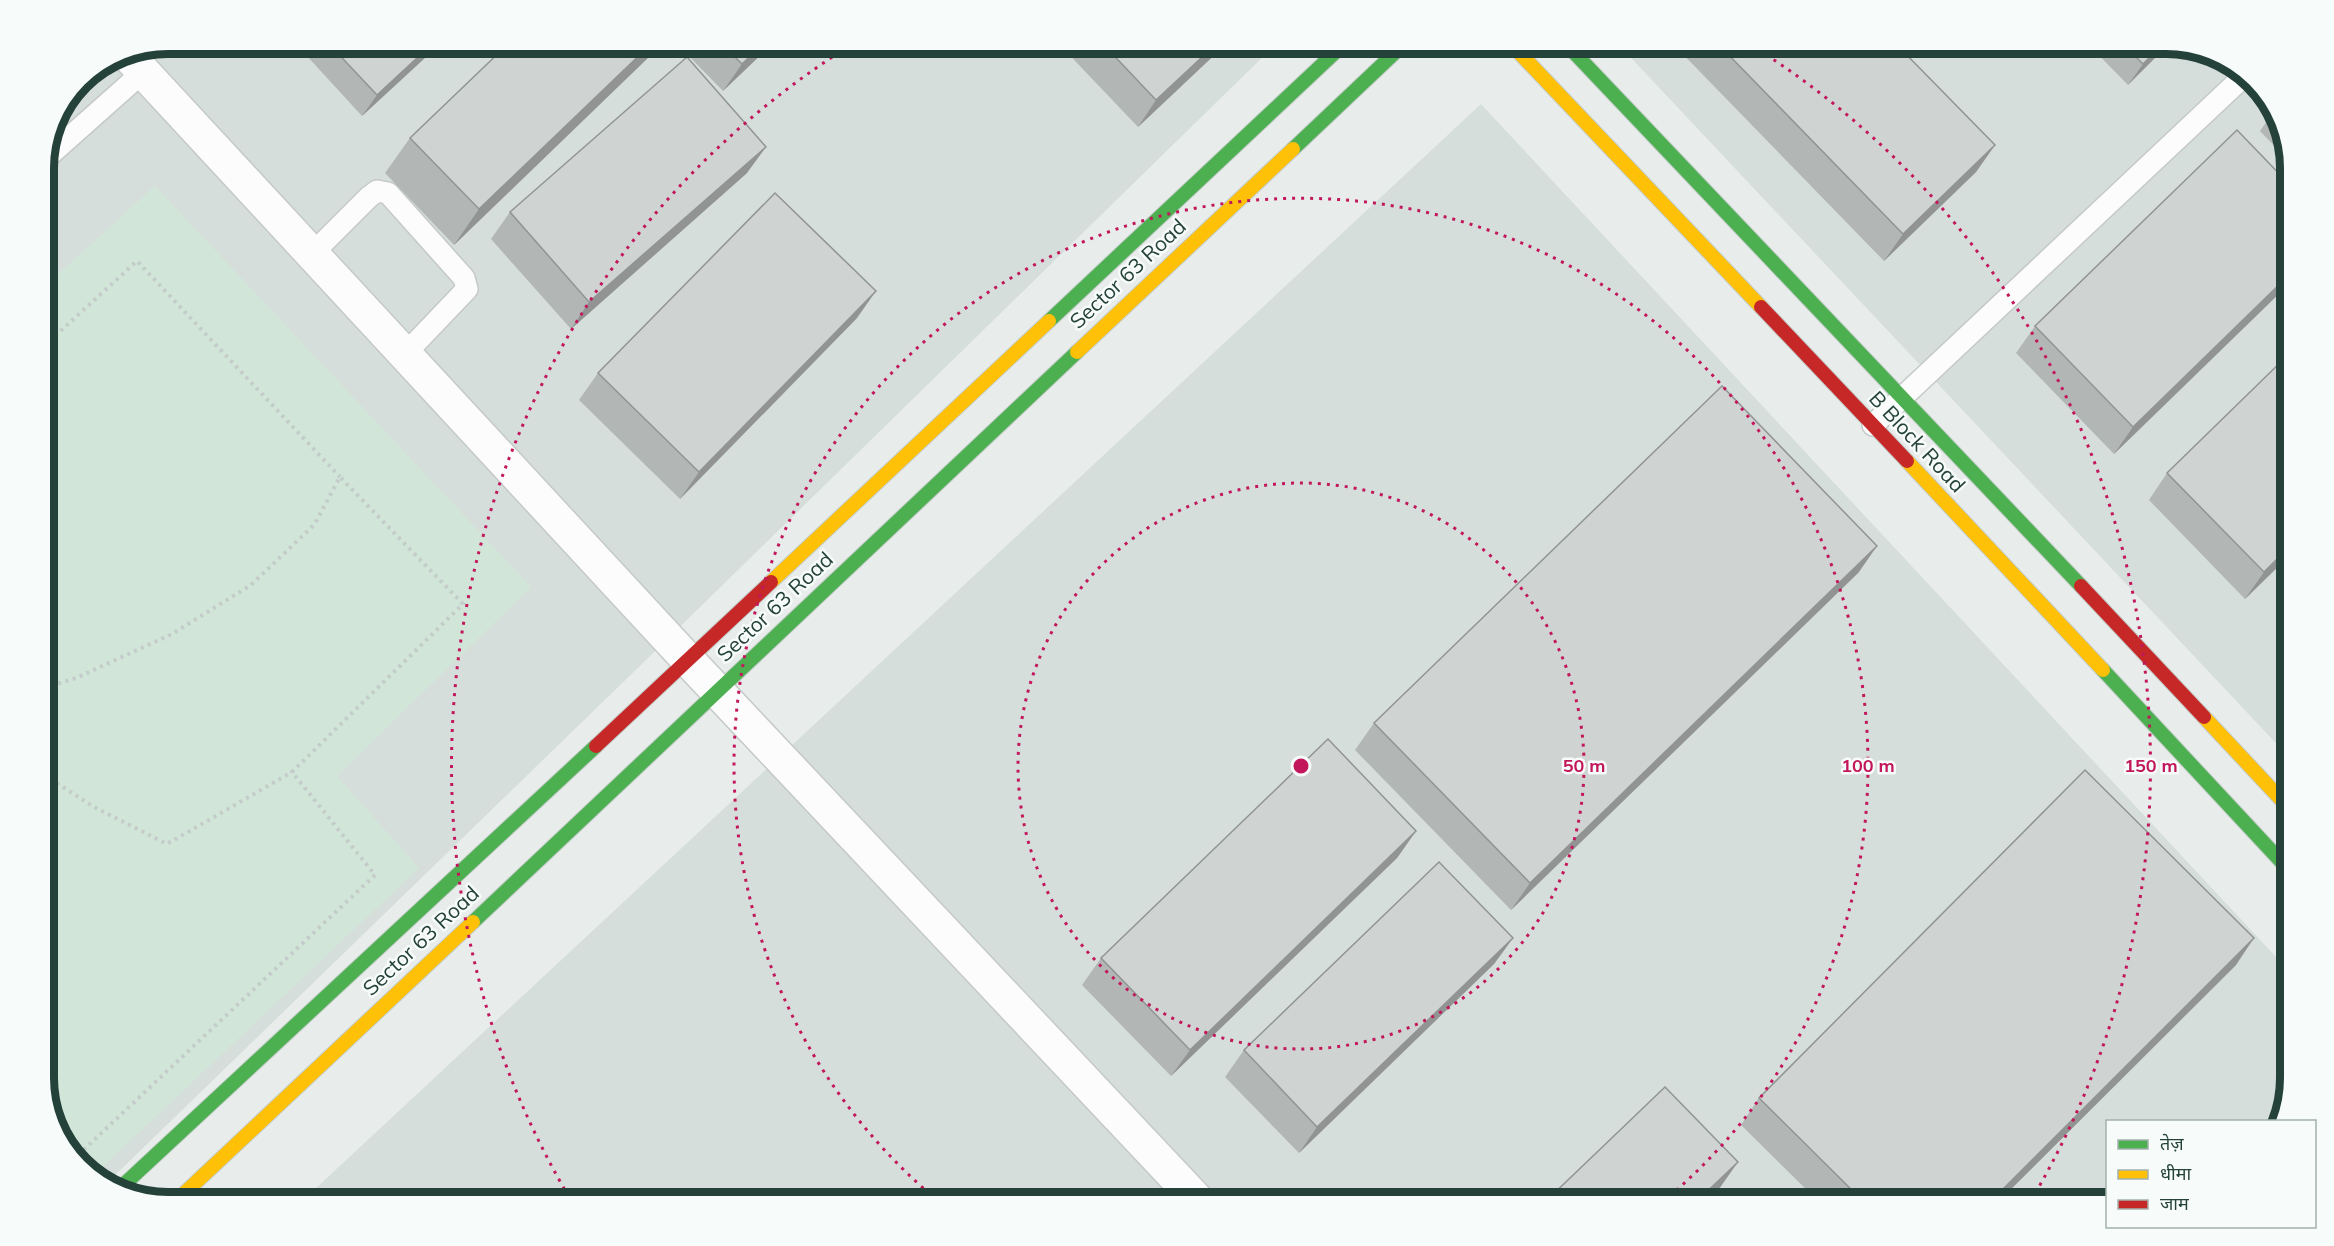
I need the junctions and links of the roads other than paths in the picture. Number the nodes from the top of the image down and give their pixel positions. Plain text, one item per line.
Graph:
1 (1333, 54) edge
2 (1393, 54) edge
3 (1521, 54) edge
4 (1576, 54) edge
5 (134, 62) edge
6 (2239, 81) edge
7 (56, 147) edge
8 (312, 254) junction
9 (405, 354) junction
10 (1903, 397) junction
11 (1873, 425) junction
12 (688, 660) junction
13 (717, 691) junction
14 (2280, 798) edge
15 (2280, 860) edge
16 (125, 1183) edge
17 (187, 1192) edge
18 (1189, 1192) edge

1 - 12 street, Sector 63 Road
2 - 13 street, Sector 63 Road
3 - 11 street, B Block Road
4 - 10 street, B Block Road
5 - 7 lane
5 - 8 street
6 - 10 lane
8 - 9 street
8 - 9 lane
9 - 12 street
10 - 11 lane
10 - 14 street, B Block Road
11 - 15 street, B Block Road
12 - 13 street
12 - 16 street, Sector 63 Road
13 - 17 street, Sector 63 Road
13 - 18 street

